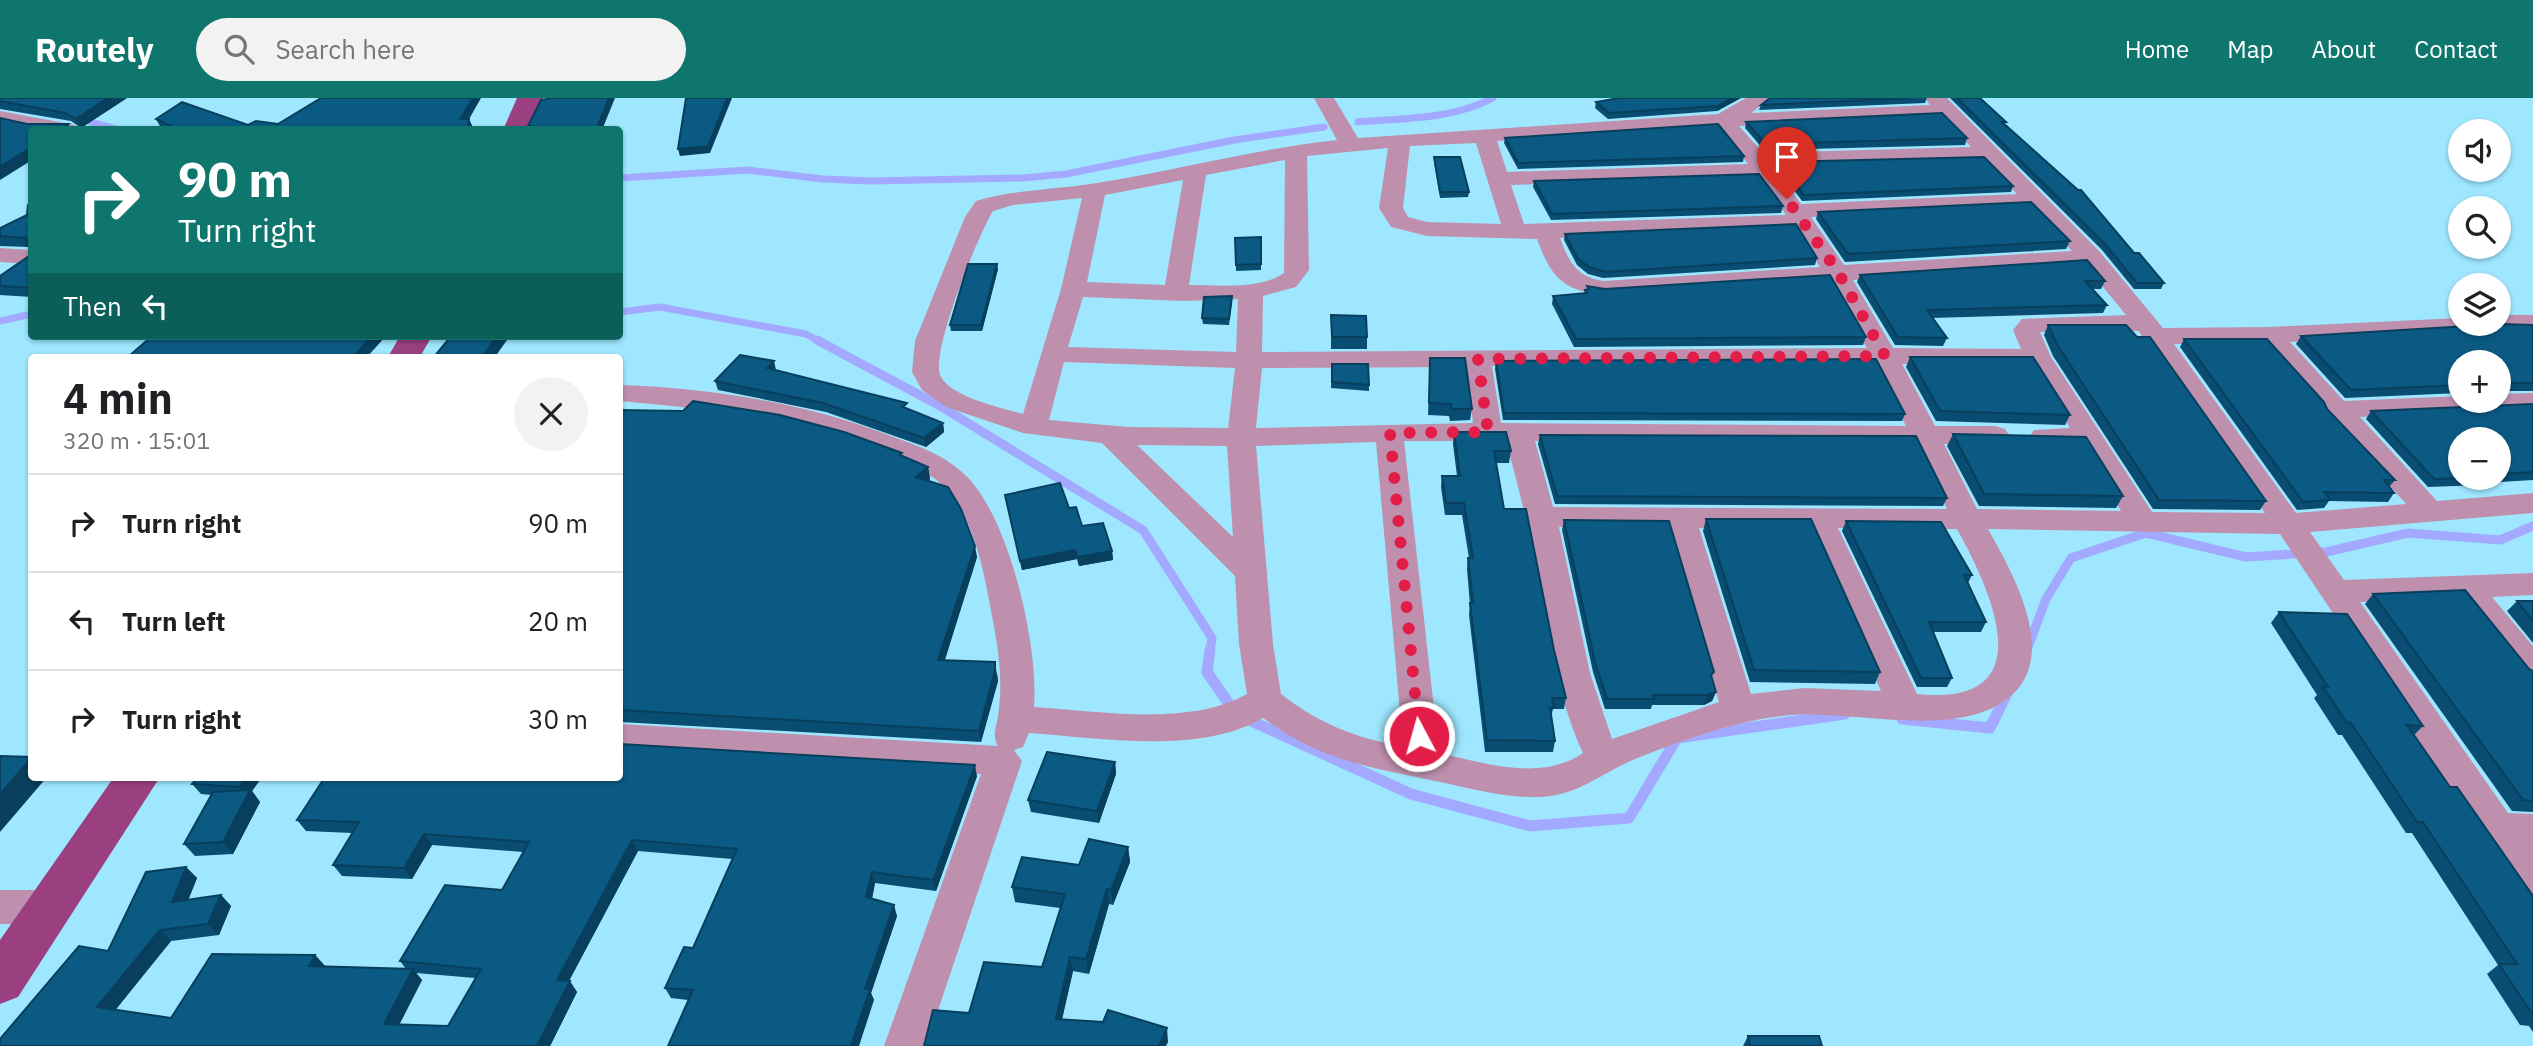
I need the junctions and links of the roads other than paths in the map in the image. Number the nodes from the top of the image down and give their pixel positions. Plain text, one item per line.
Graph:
1 (530, 98) edge
2 (1324, 98) edge
3 (1761, 98) edge
4 (1940, 104) edge
5 (0, 117) edge
6 (1723, 120) junction
7 (48, 126) edge
8 (518, 126) edge
9 (1484, 134) junction
10 (1400, 140) junction
11 (1351, 145) junction
12 (1297, 151) junction
13 (1989, 153) junction
14 (1761, 165) junction
15 (1196, 169) junction
16 (1498, 179) junction
17 (1095, 190) junction
18 (2037, 200) junction
19 (1799, 216) junction
20 (1515, 232) junction
21 (1546, 232) junction
22 (0, 255) edge
23 (28, 257) edge
24 (2091, 257) junction
25 (1838, 272) junction
26 (1073, 289) junction
27 (1176, 291) junction
28 (1251, 292) junction
29 (2511, 323) edge
30 (2533, 323) edge
31 (2448, 326) edge
32 (2150, 330) junction
33 (2269, 335) junction
34 (1053, 354) junction
35 (1885, 356) junction
36 (2038, 357) junction
37 (1478, 359) junction
38 (1249, 360) junction
39 (623, 393) edge
40 (2533, 401) edge
41 (2334, 410) junction
42 (1033, 427) junction
43 (1488, 432) junction
44 (1518, 432) junction
45 (1390, 433) junction
46 (1924, 433) junction
47 (1112, 437) junction
48 (2091, 437) junction
49 (1241, 438) junction
50 (2533, 503) edge
51 (2430, 512) junction
52 (1541, 517) junction
53 (1680, 517) junction
54 (1818, 518) junction
55 (1967, 519) junction
56 (2143, 522) junction
57 (2290, 528) junction
58 (1250, 572) junction
59 (2533, 584) edge
60 (2463, 585) junction
61 (2331, 586) junction
62 (2533, 669) edge
63 (1255, 706) junction
64 (1905, 706) junction
65 (1739, 711) junction
66 (1016, 719) junction
67 (623, 738) edge
68 (1603, 758) junction
69 (1004, 761) junction
70 (1422, 763) junction
71 (135, 781) edge
72 (2515, 829) edge
73 (2533, 879) edge
74 (0, 907) edge
75 (49, 907) junction
76 (0, 981) edge
77 (905, 1046) edge

1 - 8 highway
2 - 11 street
3 - 6 street
4 - 6 street
4 - 13 street
5 - 7 street
6 - 9 street
6 - 14 street
9 - 10 street
9 - 16 street
10 - 11 street
10 - 20 street
11 - 12 street
12 - 15 street
12 - 28 street
13 - 14 street
13 - 18 street
14 - 16 street
14 - 19 street
15 - 17 street
15 - 27 street
16 - 20 street
17 - 26 street
17 - 42 street
18 - 19 street
18 - 24 street
19 - 21 street
19 - 25 street
20 - 21 street
21 - 25 street
22 - 23 street
24 - 25 street
24 - 32 street
25 - 35 street
26 - 27 street
26 - 34 street
27 - 28 street
28 - 38 street
29 - 30 street
31 - 33 street
32 - 33 street
32 - 36 street
32 - 57 street
33 - 41 street
34 - 38 street
34 - 42 street
35 - 36 street
35 - 37 street
35 - 46 street
36 - 48 street
37 - 38 street
37 - 43 street
38 - 49 street
39 - 66 street
40 - 41 street
41 - 51 street
42 - 47 street
43 - 44 street
43 - 45 street
44 - 46 street
44 - 52 street
45 - 49 street
45 - 70 street
46 - 48 street
46 - 55 street
47 - 49 street
47 - 58 street
48 - 56 street
49 - 58 street
50 - 51 street
51 - 57 street
52 - 53 street
52 - 68 street
53 - 54 street
53 - 65 street
54 - 55 street
54 - 64 street
55 - 56 street
55 - 64 street
56 - 57 street
57 - 61 street
58 - 63 street
59 - 60 street
60 - 61 street
60 - 62 street
61 - 72 street
63 - 66 street
63 - 70 street
64 - 65 street
65 - 68 street
66 - 69 street
67 - 69 street
68 - 70 street
69 - 77 street
71 - 75 highway
72 - 73 street
74 - 75 street
75 - 76 highway

